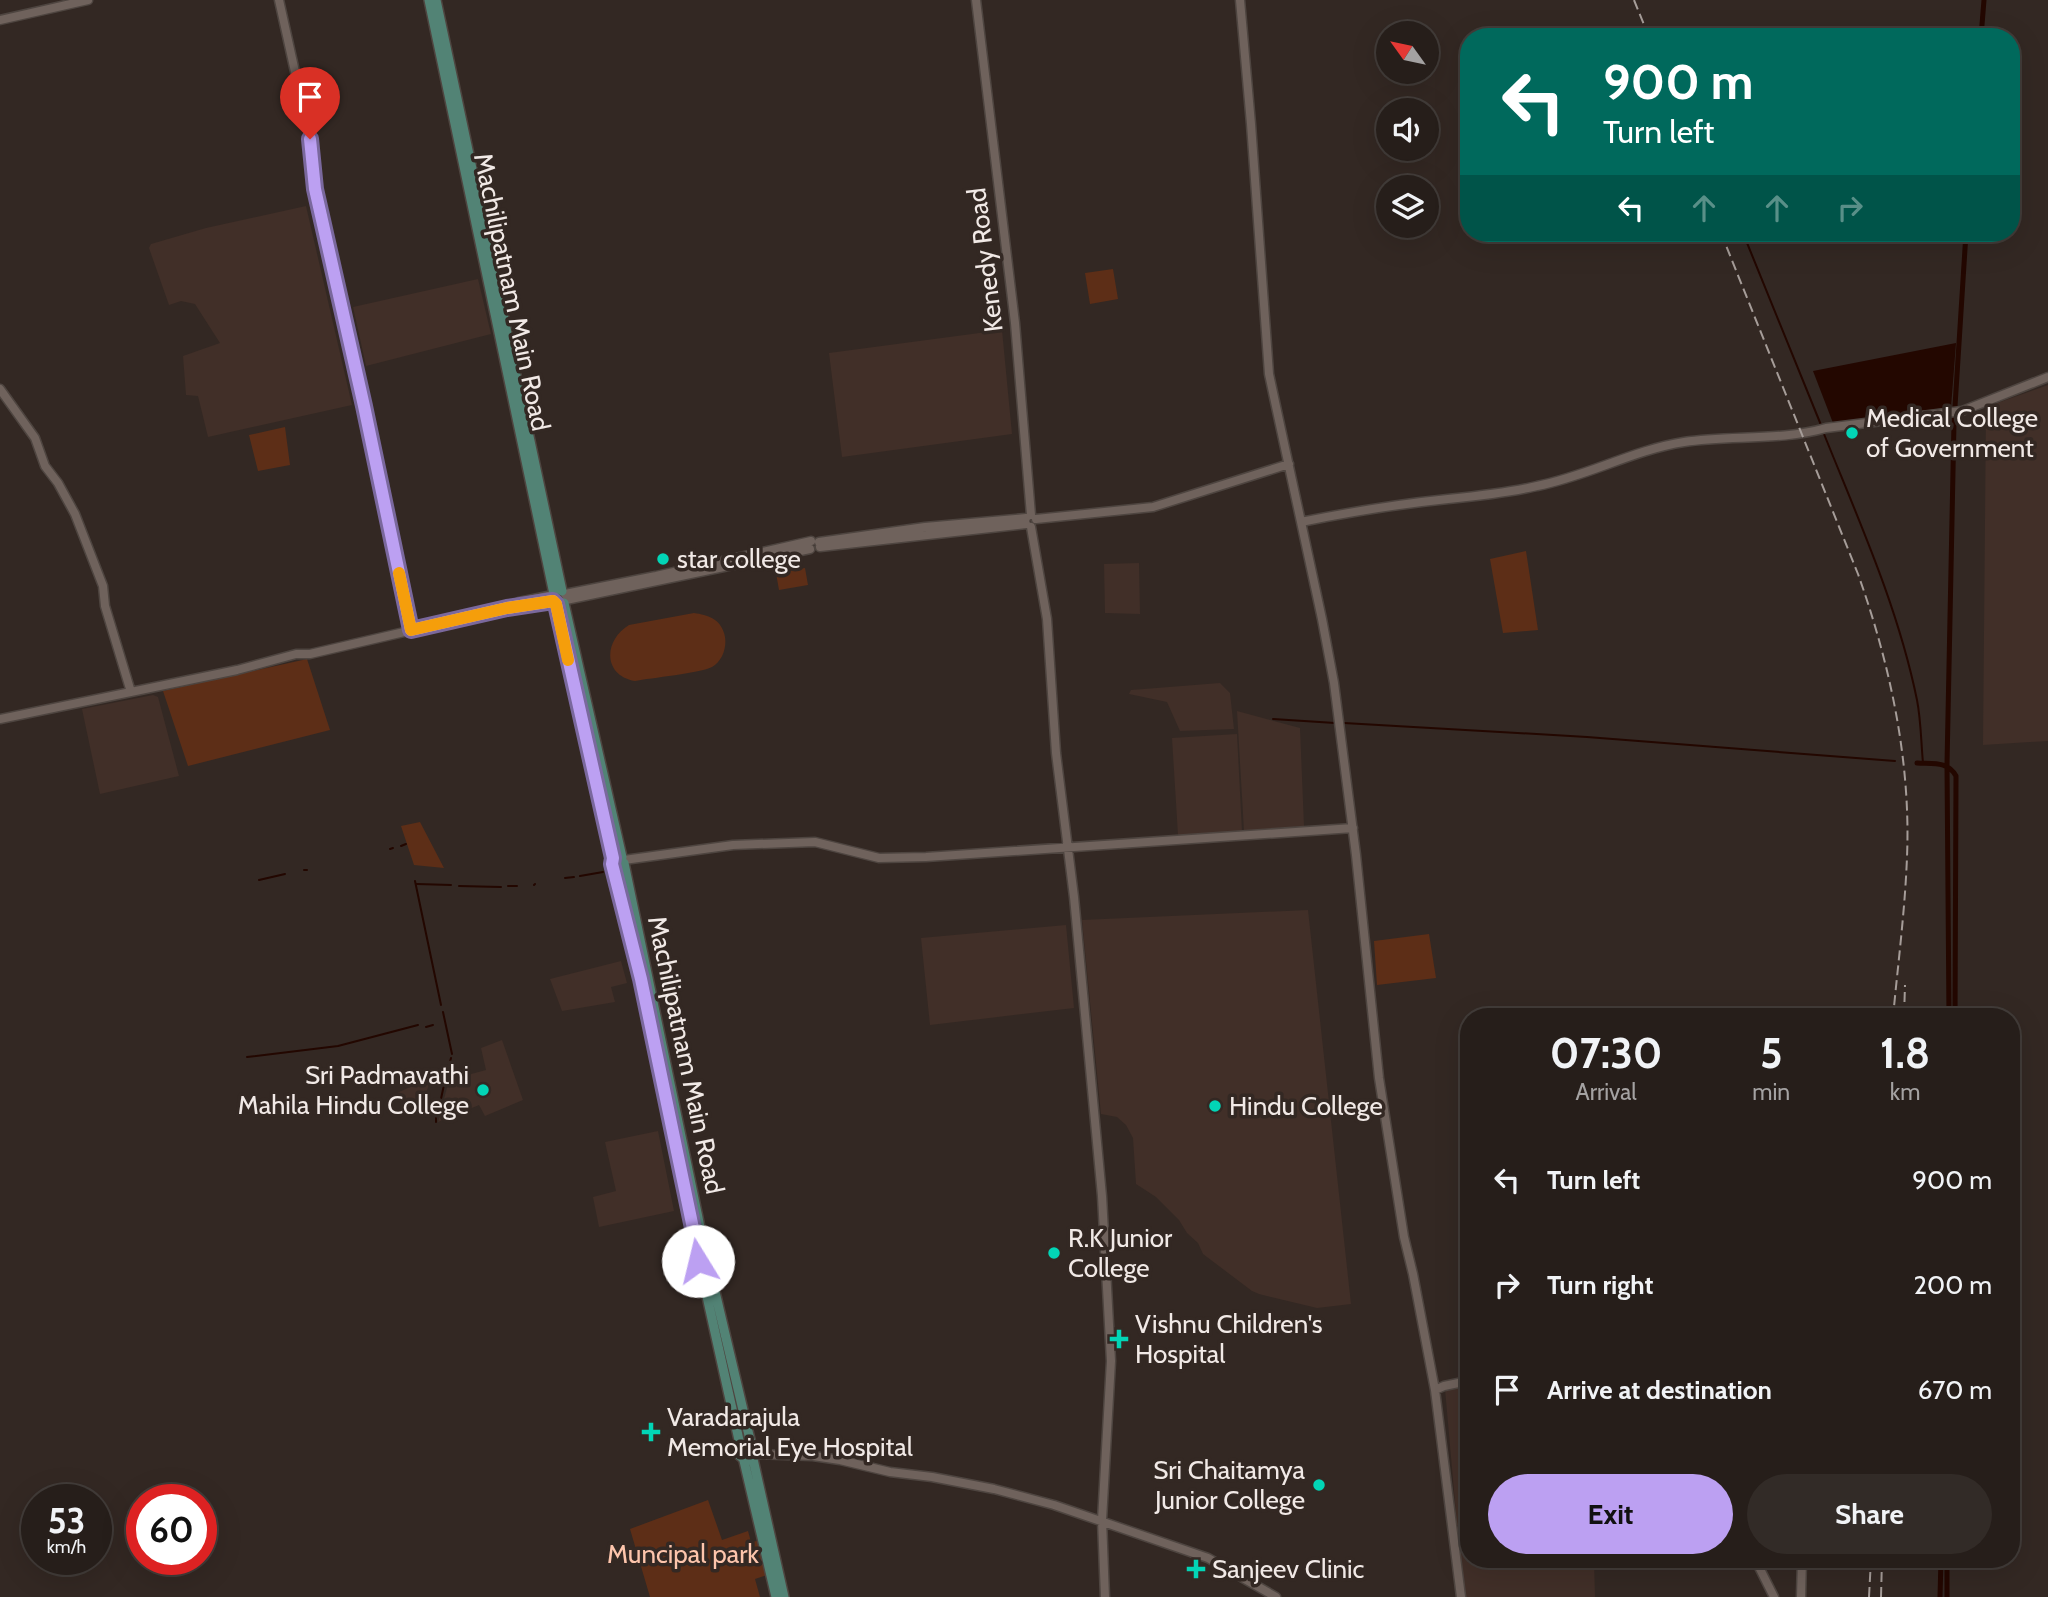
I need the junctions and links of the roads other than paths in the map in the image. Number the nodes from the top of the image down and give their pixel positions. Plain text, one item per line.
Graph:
1 (88, 0) edge
2 (279, 0) edge
3 (429, 0) edge
4 (436, 0) edge
5 (976, 0) edge
6 (1240, 0) edge
7 (0, 20) edge
8 (448, 70) junction
9 (2048, 377) edge
10 (0, 389) edge
11 (1289, 464) junction
12 (1030, 521) junction
13 (1301, 522) junction
14 (559, 598) junction
15 (411, 630) junction
16 (131, 692) junction
17 (0, 719) edge
18 (1353, 828) junction
19 (1067, 847) junction
20 (620, 861) junction
21 (703, 1260) junction
22 (1460, 1383) edge
23 (1435, 1390) junction
24 (751, 1455) junction
25 (1101, 1520) junction
26 (1760, 1568) edge
27 (1802, 1568) edge
28 (776, 1597) edge
29 (784, 1597) edge
30 (1105, 1597) edge
31 (1276, 1597) edge
32 (1461, 1597) edge
33 (1774, 1597) edge
34 (1801, 1597) edge

1 - 7 street
2 - 15 street
3 - 8 main road, Machilipatnam Main Road
4 - 8 main road, Machilipatnam Main Road
5 - 12 street, Kenedy Road
6 - 11 street
8 - 14 main road, Machilipatnam Main Road
9 - 13 street
10 - 16 street
11 - 12 street
11 - 13 street
12 - 14 street
12 - 19 street, Kenedy Road
13 - 18 street
14 - 15 street
14 - 20 main road, Machilipatnam Main Road
15 - 16 street
16 - 17 street
18 - 19 street
18 - 23 street
19 - 20 street
19 - 25 street, Kenedy Road
20 - 21 main road, Machilipatnam Main Road
21 - 24 main road, Machilipatnam Main Road
21 - 24 main road, Machilipatnam Main Road
22 - 23 street
23 - 32 street
24 - 25 street
24 - 28 main road, Machilipatnam Main Road
24 - 29 main road, Machilipatnam Main Road
25 - 30 street, Kenedy Road
25 - 31 street
26 - 33 street
27 - 34 street

